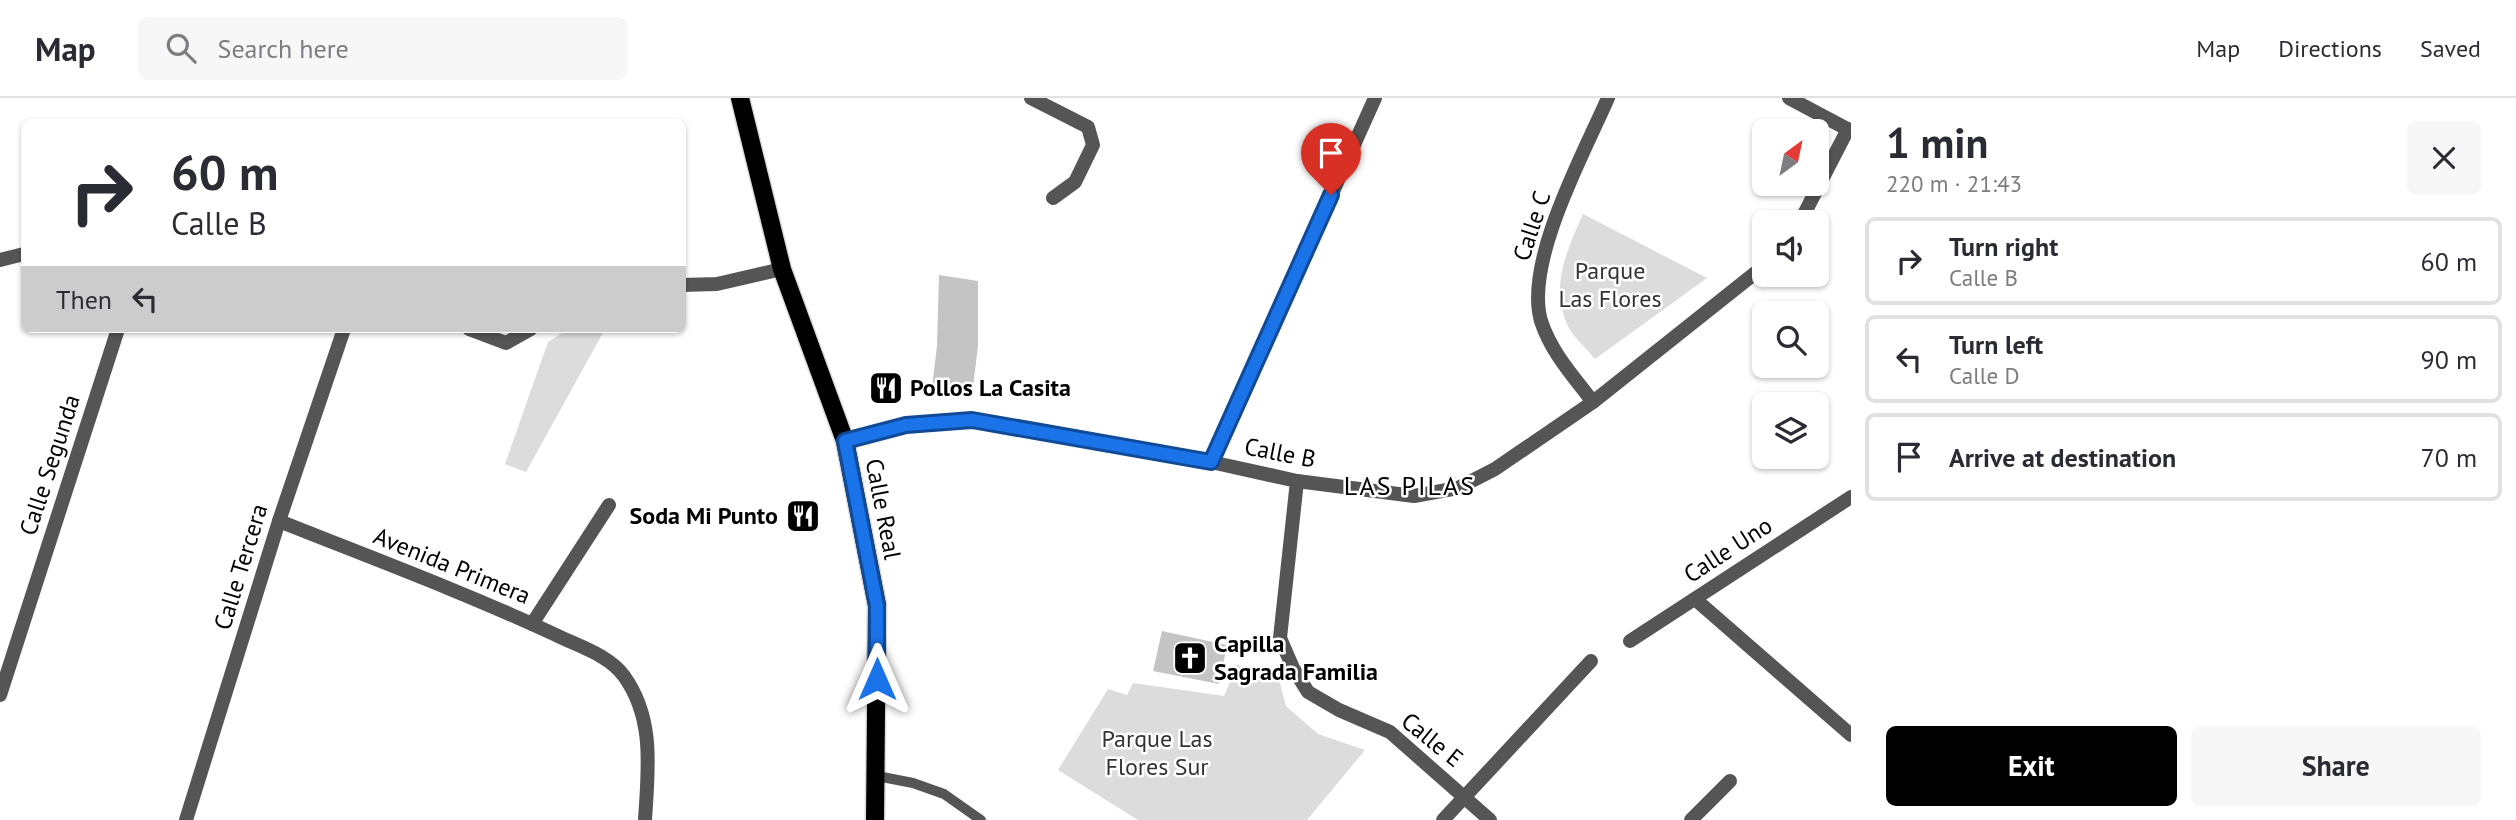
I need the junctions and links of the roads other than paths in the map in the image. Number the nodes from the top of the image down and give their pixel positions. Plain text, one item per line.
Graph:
1 (740, 98) edge
2 (1031, 98) edge
3 (1375, 98) edge
4 (1608, 98) edge
5 (1789, 98) edge
6 (1849, 130) edge
7 (1053, 198) dead end
8 (1806, 210) edge
9 (21, 255) edge
10 (0, 260) edge
11 (782, 269) junction
12 (1752, 276) edge
13 (686, 285) edge
14 (117, 333) edge
15 (344, 333) edge
16 (480, 333) edge
17 (524, 333) edge
18 (1593, 402) junction
19 (845, 441) junction
20 (1211, 462) junction
21 (1297, 481) junction
22 (1851, 497) edge
23 (609, 505) dead end
24 (279, 521) junction
25 (1695, 599) junction
26 (532, 624) junction
27 (1630, 641) dead end
28 (1591, 661) dead end
29 (0, 695) edge
30 (1851, 735) edge
31 (877, 776) junction
32 (1730, 781) dead end
33 (1465, 796) junction
34 (186, 820) edge
35 (645, 820) edge
36 (875, 820) edge
37 (981, 820) edge
38 (1443, 820) edge
39 (1490, 820) edge
40 (1691, 820) edge

1 - 11 main road, Calle Real
2 - 7 street
3 - 20 street
4 - 18 street, Calle C
5 - 6 street
6 - 8 street
9 - 10 street
11 - 13 street
11 - 19 main road, Calle Real
12 - 18 street, Calle B
14 - 29 street, Calle Segunda
15 - 24 street, Calle Tercera
16 - 17 street
18 - 21 street, Calle B
19 - 20 street, Calle B
19 - 31 main road, Calle Real
20 - 21 street, Calle B
21 - 33 street, Calle E
22 - 25 street, Calle Uno
23 - 26 street
24 - 26 street, Avenida Primera
24 - 34 street, Calle Tercera
25 - 27 street, Calle Uno
25 - 30 street
26 - 35 street, Avenida Primera
28 - 33 street
31 - 36 main road, Calle Real
31 - 37 lane
32 - 40 street
33 - 38 street
33 - 39 street, Calle E

